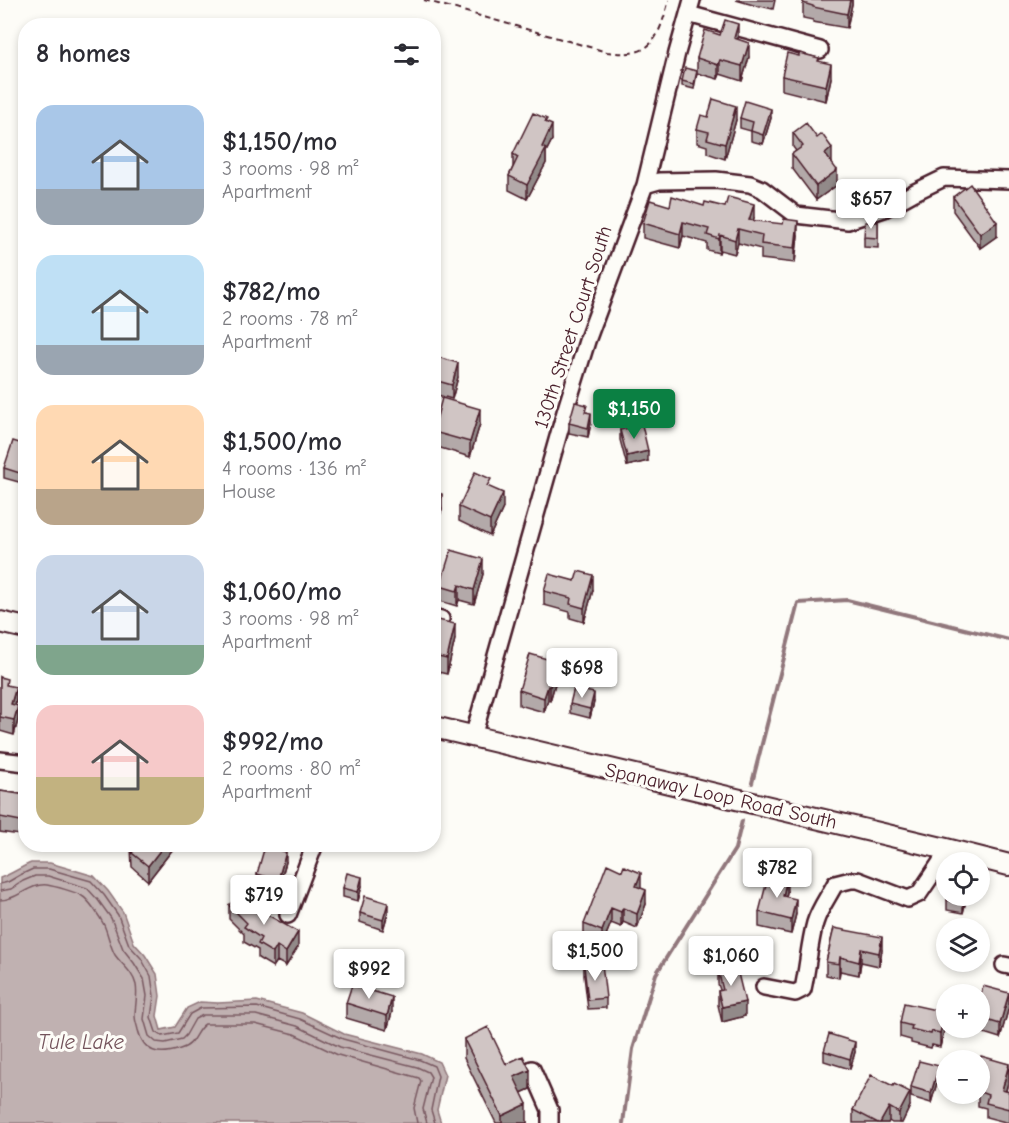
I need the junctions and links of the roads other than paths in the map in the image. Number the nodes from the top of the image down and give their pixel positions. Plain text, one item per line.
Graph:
1 (690, 7) edge
2 (820, 50) dead end
3 (1009, 180) edge
4 (645, 185) junction
5 (0, 622) edge
6 (18, 626) edge
7 (441, 729) edge
8 (473, 737) junction
9 (0, 760) edge
10 (18, 762) edge
11 (946, 849) junction
12 (312, 852) edge
13 (1009, 865) edge
14 (288, 915) dead end
15 (764, 987) dead end
16 (532, 1069) edge
17 (550, 1123) edge

1 - 2 street
1 - 4 street, 130th Street Court South
3 - 4 street
4 - 8 street, 130th Street Court South
5 - 6 main road
7 - 8 main road, Spanaway Loop Road South
8 - 11 main road, Spanaway Loop Road South
9 - 10 street
11 - 13 main road, Spanaway Loop Road South
11 - 15 street
12 - 14 street
16 - 17 street

